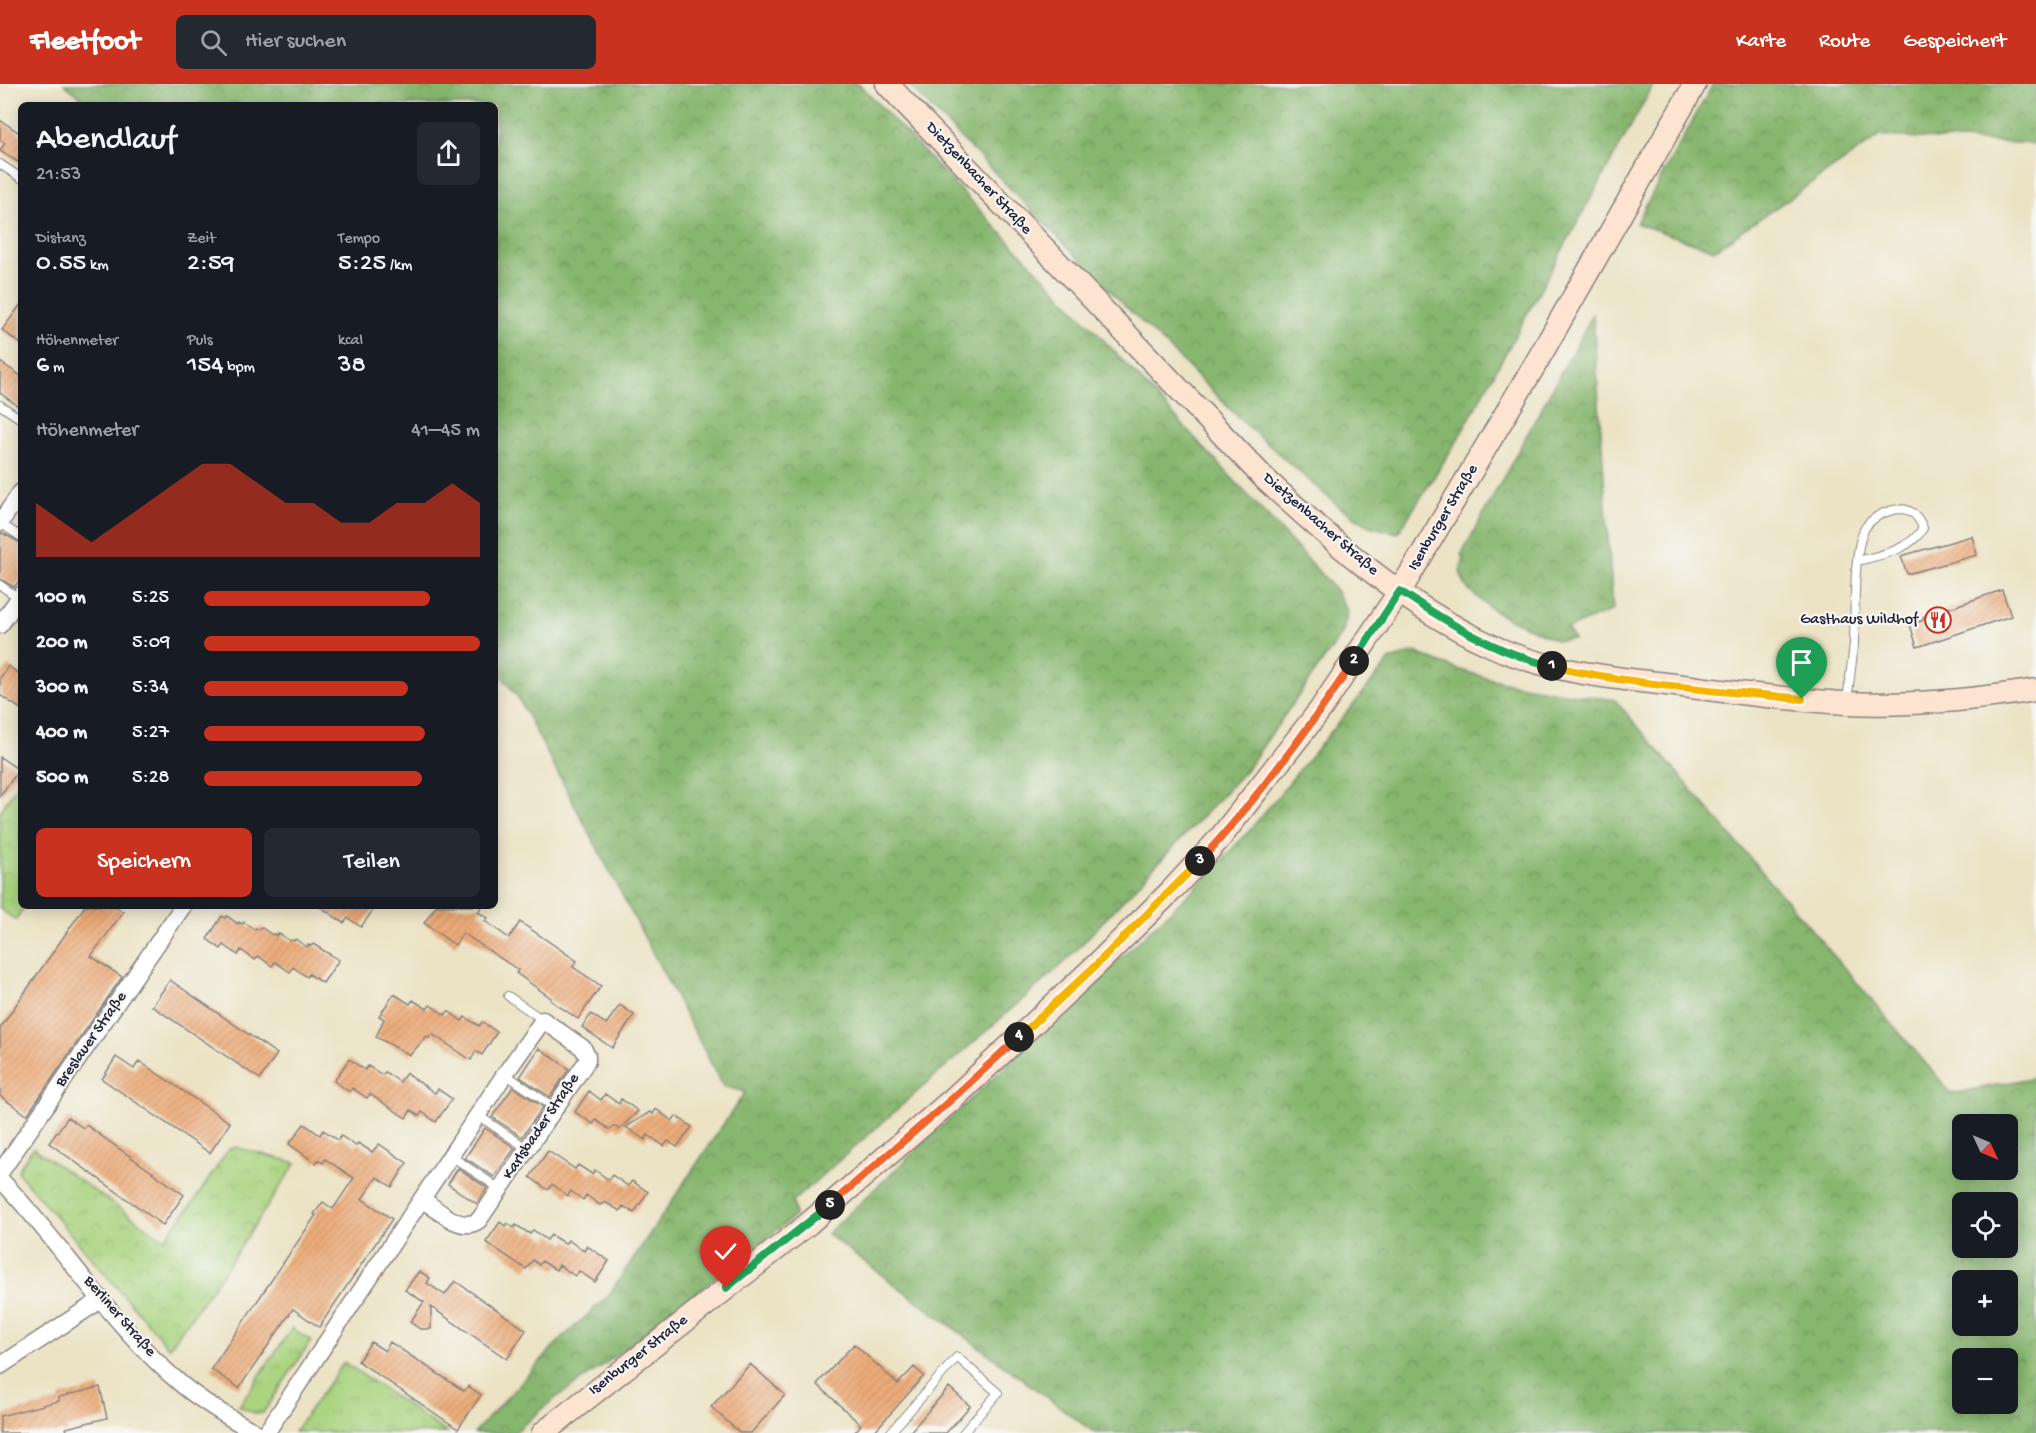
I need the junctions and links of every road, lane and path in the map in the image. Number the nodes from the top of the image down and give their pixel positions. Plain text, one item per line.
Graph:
1 (887, 84) edge
2 (1695, 84) edge
3 (0, 164) edge
4 (18, 176) edge
5 (0, 405) edge
6 (18, 417) edge
7 (18, 496) edge
8 (0, 523) edge
9 (18, 535) edge
10 (1858, 561) junction
11 (0, 585) edge
12 (1400, 591) junction
13 (18, 596) edge
14 (18, 600) edge
15 (0, 625) edge
16 (2036, 690) edge
17 (1847, 703) junction
18 (181, 909) edge
19 (508, 996) dead end
20 (543, 1020) junction
21 (505, 1074) junction
22 (555, 1108) junction
23 (479, 1116) junction
24 (528, 1149) junction
25 (452, 1156) junction
26 (0, 1173) edge
27 (0, 1179) edge
28 (500, 1189) junction
29 (422, 1199) junction
30 (102, 1299) junction
31 (0, 1366) edge
32 (257, 1433) edge
33 (266, 1433) edge
34 (543, 1433) edge
35 (890, 1433) edge
36 (963, 1433) edge

1 - 12 main road, Dietzenbacher Straße
2 - 12 main road, Isenburger Straße
3 - 4 lane
5 - 6 lane
7 - 8 street
8 - 9 lane
10 - 10 lane
10 - 17 lane
11 - 13 lane
12 - 17 main road, Dietzenbacher Straße
12 - 34 main road, Isenburger Straße
14 - 15 street
16 - 17 main road, Dietzenbacher Straße
18 - 26 street, Breslauer Straße
19 - 20 lane
20 - 21 street
20 - 22 street, Karlsbader Straße
21 - 22 lane
21 - 23 street
22 - 24 street, Karlsbader Straße
23 - 24 lane
23 - 25 street
24 - 28 street, Karlsbader Straße
25 - 28 lane
25 - 29 street
27 - 30 street, Berliner Straße
28 - 29 street, Karlsbader Straße
29 - 33 street
30 - 31 street
30 - 32 street, Berliner Straße
35 - 36 lane

